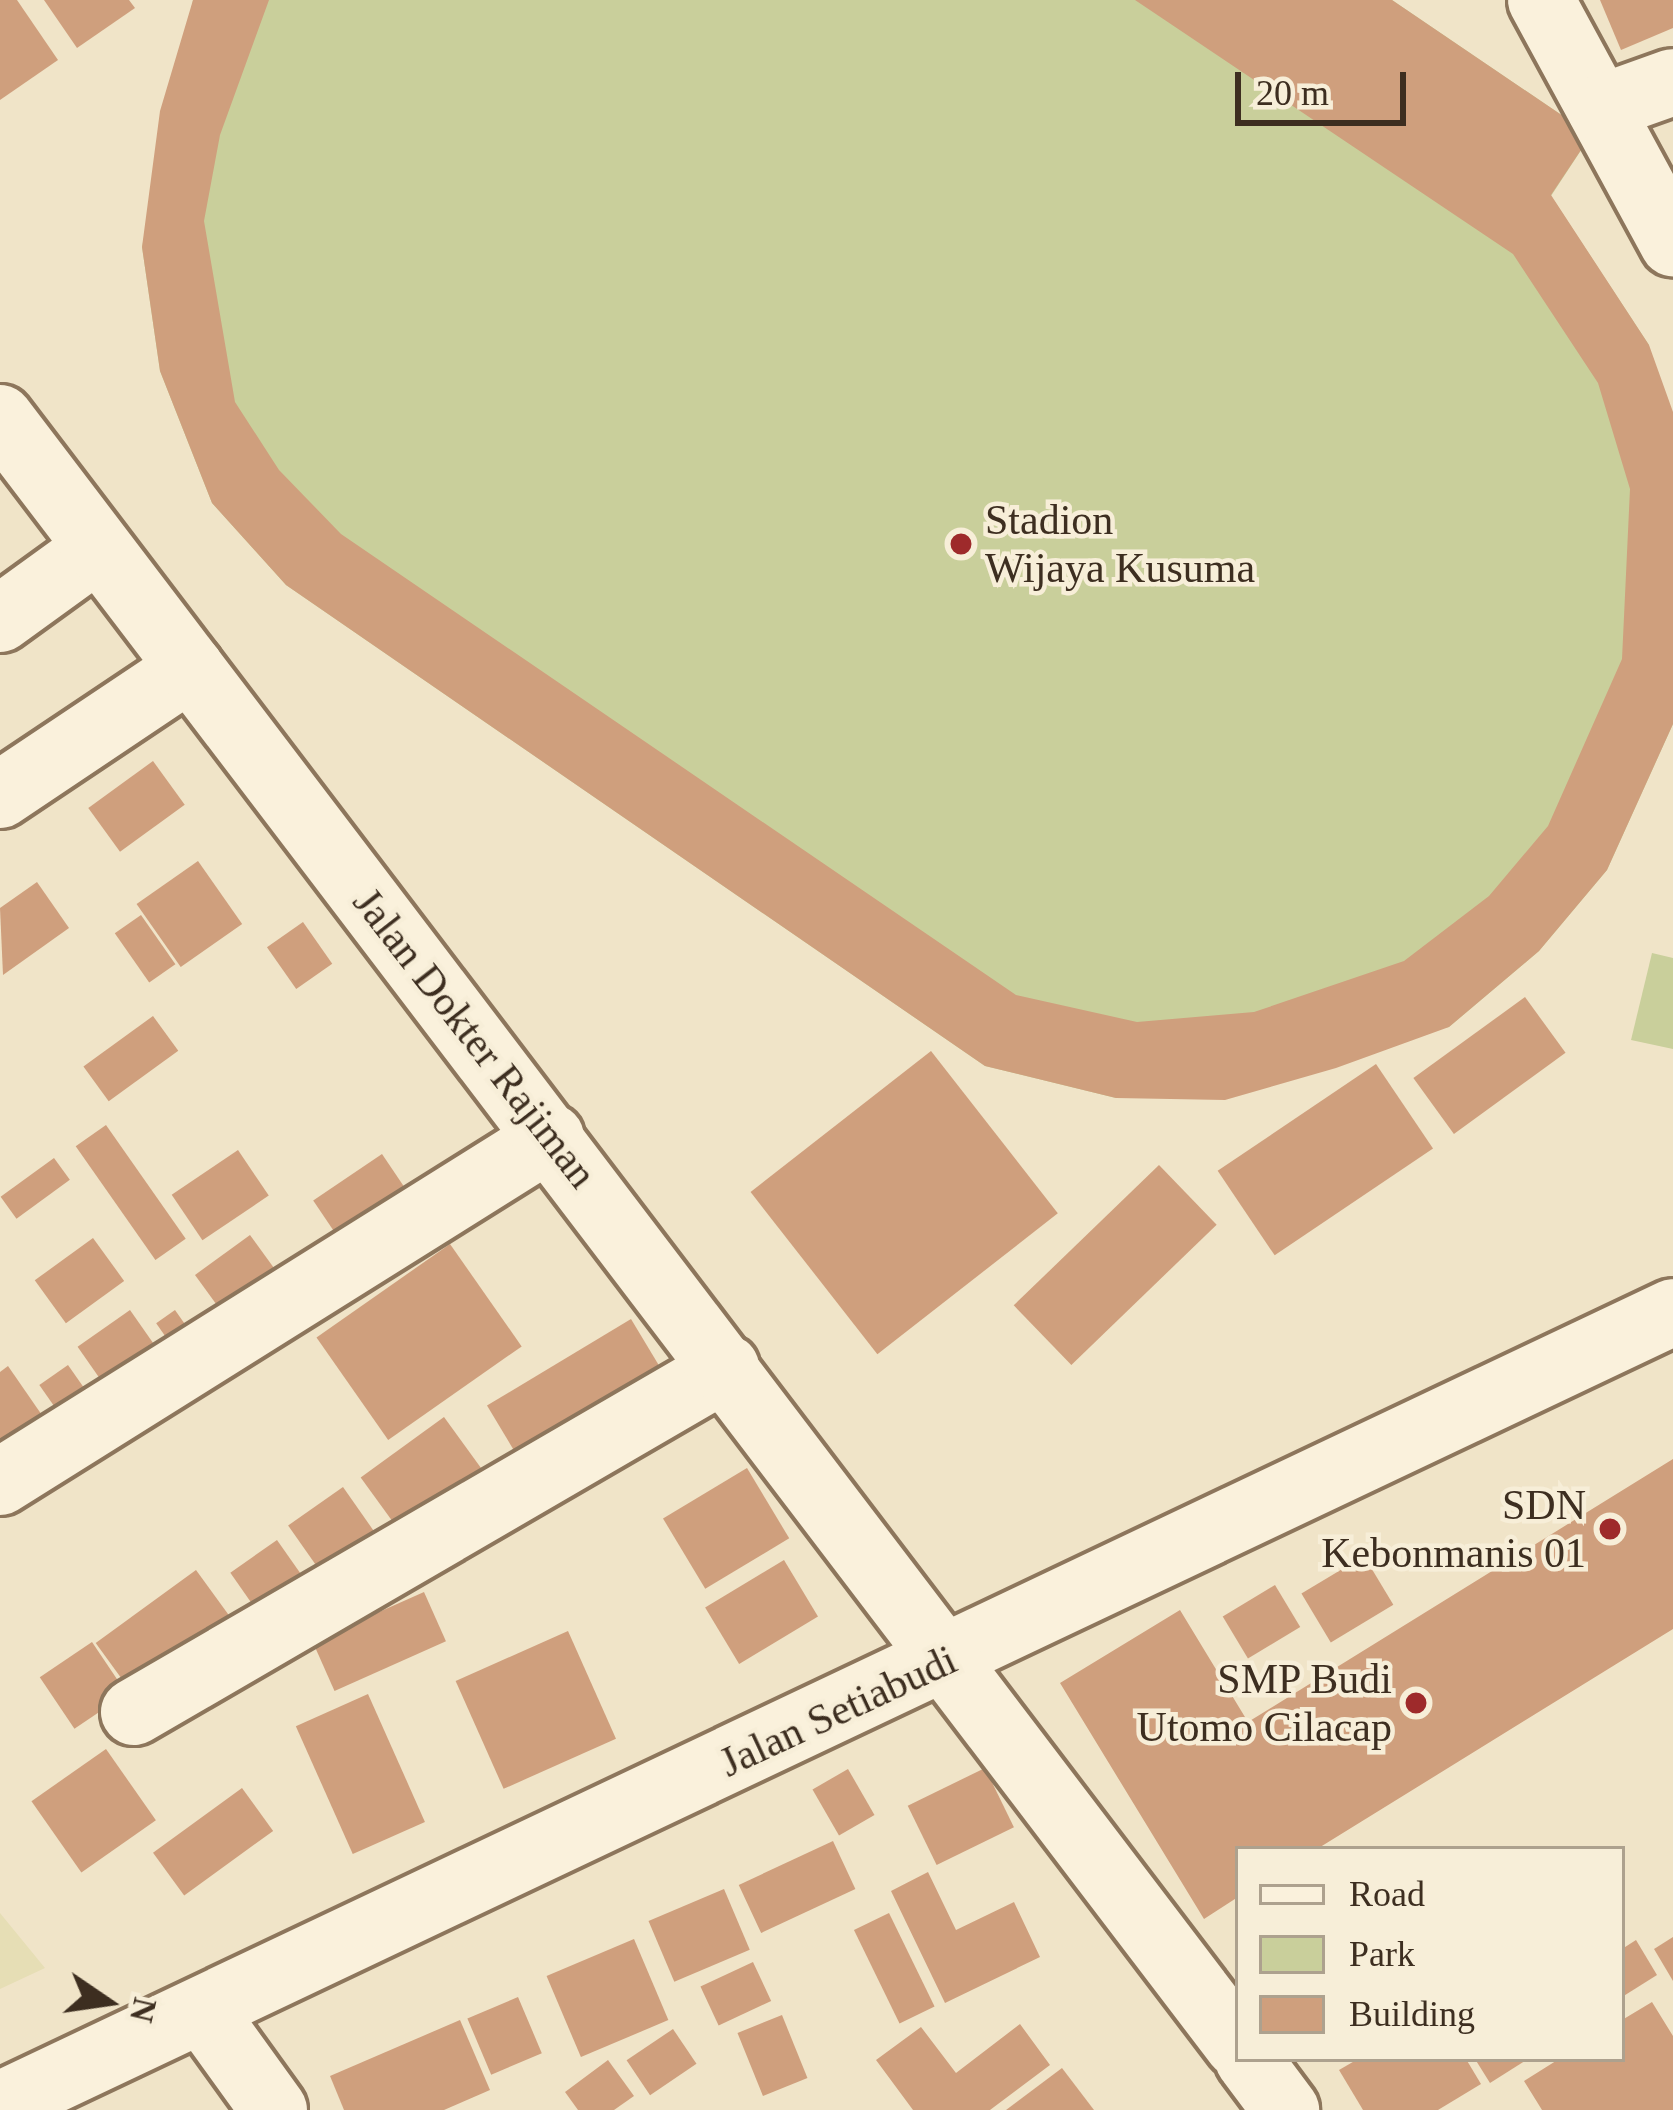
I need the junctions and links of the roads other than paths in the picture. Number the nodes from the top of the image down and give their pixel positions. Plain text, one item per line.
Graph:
1 (1541, 0) edge
2 (1673, 82) edge
3 (1600, 108) junction
4 (1673, 243) edge
5 (0, 418) edge
6 (98, 548) junction
7 (0, 619) edge
8 (190, 668) junction
9 (0, 795) edge
10 (551, 1137) junction
11 (1673, 1312) edge
12 (726, 1368) junction
13 (0, 1482) edge
14 (949, 1659) junction
15 (134, 1712) dead end
16 (202, 2010) junction
17 (1235, 2041) edge
18 (1250, 2062) edge
19 (0, 2105) edge
20 (274, 2110) edge
21 (1286, 2110) edge

1 - 3 street
2 - 3 street
3 - 4 street
5 - 6 street, Jalan Dokter Rajiman
6 - 7 street
6 - 8 street, Jalan Dokter Rajiman
8 - 9 street
8 - 10 street, Jalan Dokter Rajiman
10 - 12 street, Jalan Dokter Rajiman
10 - 13 street
11 - 14 street, Jalan Setiabudi
12 - 14 street, Jalan Dokter Rajiman
12 - 15 street
14 - 16 street, Jalan Setiabudi
14 - 17 street, Jalan Dokter Rajiman
16 - 19 street, Jalan Setiabudi
16 - 20 street
18 - 21 street

